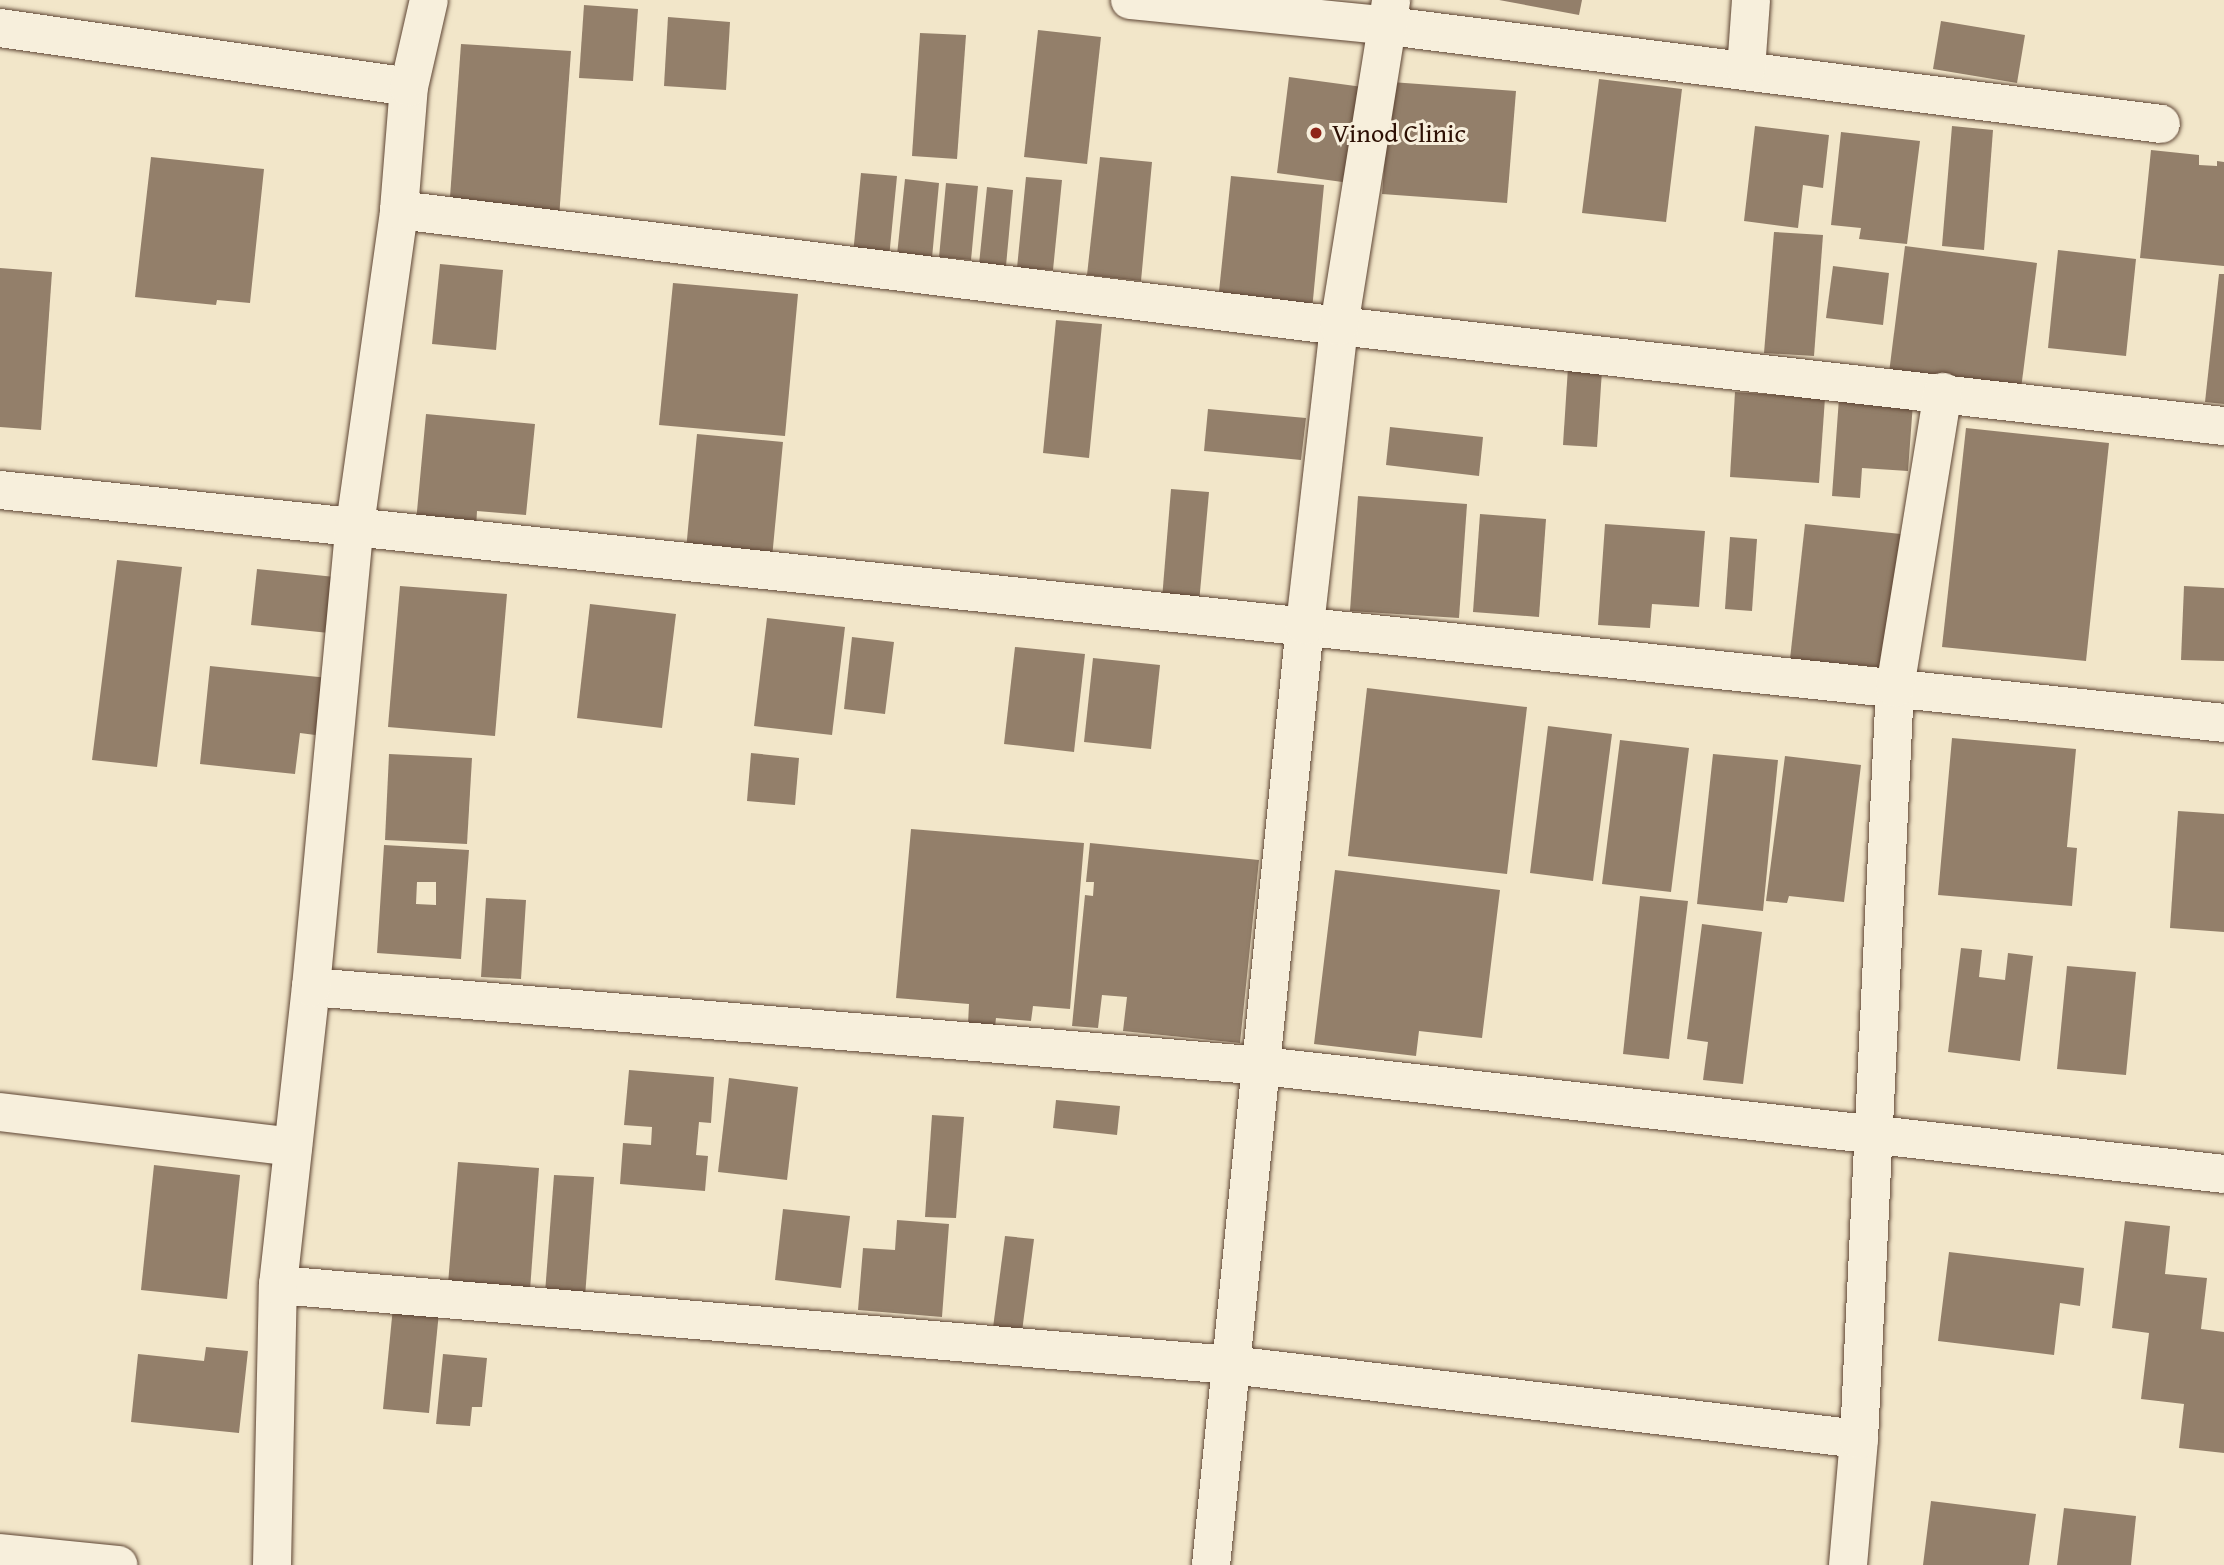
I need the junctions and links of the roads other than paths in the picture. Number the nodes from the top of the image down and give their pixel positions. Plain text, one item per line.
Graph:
1 (429, 0) edge
2 (1130, 0) edge
3 (1751, 0) edge
4 (1390, 13) edge
5 (0, 29) edge
6 (1746, 70) junction
7 (410, 87) junction
8 (2161, 124) dead end
9 (399, 210) junction
10 (1339, 326) junction
11 (1943, 392) junction
12 (2224, 426) edge
13 (0, 490) edge
14 (355, 525) junction
15 (1305, 625) junction
16 (1895, 688) junction
17 (2224, 723) edge
18 (312, 987) junction
19 (1262, 1066) junction
20 (0, 1112) edge
21 (1874, 1133) junction
22 (293, 1147) junction
23 (2224, 1174) edge
24 (278, 1285) junction
25 (1231, 1365) junction
26 (1859, 1438) junction
27 (0, 1553) edge
28 (118, 1565) edge
29 (272, 1565) edge
30 (1211, 1565) edge
31 (1847, 1565) edge

1 - 7 street
2 - 4 street
3 - 6 street
4 - 6 street
4 - 10 street
5 - 7 street
6 - 8 street
7 - 9 street
9 - 10 street
9 - 14 street
10 - 11 street
10 - 15 street
11 - 12 street
11 - 16 street
13 - 14 street
14 - 15 street
14 - 18 street
15 - 16 street
15 - 19 street
16 - 17 street
16 - 21 street
18 - 19 street
18 - 22 street
19 - 21 street
19 - 25 street
20 - 22 street
21 - 23 street
21 - 26 street
22 - 24 street
24 - 25 street
24 - 29 street
25 - 26 street
25 - 30 street
26 - 31 street
27 - 28 street

